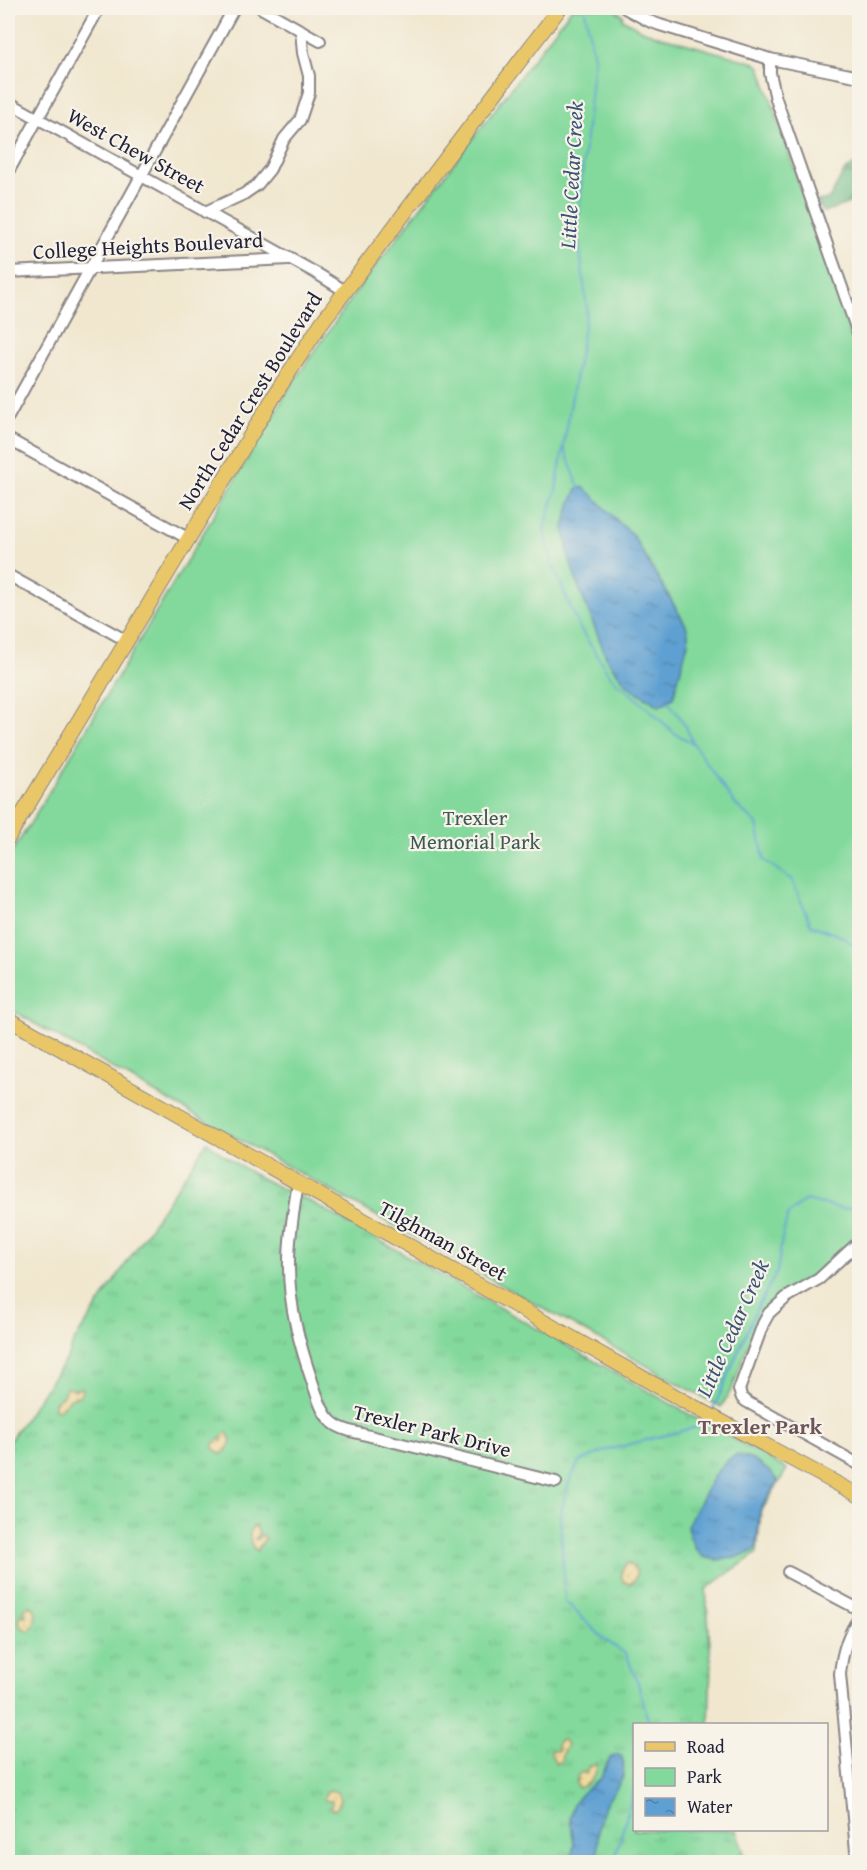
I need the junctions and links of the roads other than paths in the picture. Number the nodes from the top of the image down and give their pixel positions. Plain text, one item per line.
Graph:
1 (99, 8) edge
2 (234, 8) edge
3 (261, 8) edge
4 (560, 8) edge
5 (625, 8) edge
6 (301, 30) junction
7 (320, 41) dead end
8 (770, 59) junction
9 (860, 77) edge
10 (8, 102) edge
11 (37, 118) junction
12 (8, 172) edge
13 (141, 176) junction
14 (205, 212) junction
15 (245, 234) junction
16 (291, 259) junction
17 (258, 261) junction
18 (89, 268) junction
19 (8, 272) edge
20 (345, 291) junction
21 (860, 339) edge
22 (8, 417) edge
23 (8, 439) edge
24 (189, 539) junction
25 (8, 574) edge
26 (127, 641) junction
27 (8, 838) edge
28 (8, 1019) edge
29 (298, 1183) junction
30 (860, 1241) edge
31 (860, 1465) edge
32 (556, 1482) dead end
33 (860, 1496) edge
34 (788, 1572) dead end
35 (860, 1610) edge
36 (860, 1617) edge
37 (857, 1863) edge

1 - 11 street
2 - 13 street
3 - 6 street
4 - 20 main road, North Cedar Crest Boulevard
5 - 8 street
6 - 7 street
6 - 14 street
8 - 9 street
8 - 21 street
10 - 11 street, West Chew Street
11 - 12 street
11 - 13 street, West Chew Street
13 - 14 street, West Chew Street
13 - 18 street
14 - 15 street, West Chew Street
15 - 16 street, West Chew Street
15 - 17 street
16 - 17 street, College Heights Boulevard
16 - 20 street, West Chew Street
17 - 18 street, College Heights Boulevard
18 - 19 street, College Heights Boulevard
18 - 22 street
20 - 24 main road, North Cedar Crest Boulevard
23 - 24 street
24 - 26 main road, North Cedar Crest Boulevard
25 - 26 street
26 - 27 main road, North Cedar Crest Boulevard
28 - 29 main road, Tilghman Street
29 - 32 street, Trexler Park Drive
29 - 33 main road, Tilghman Street
30 - 31 street
34 - 35 street
36 - 37 street

